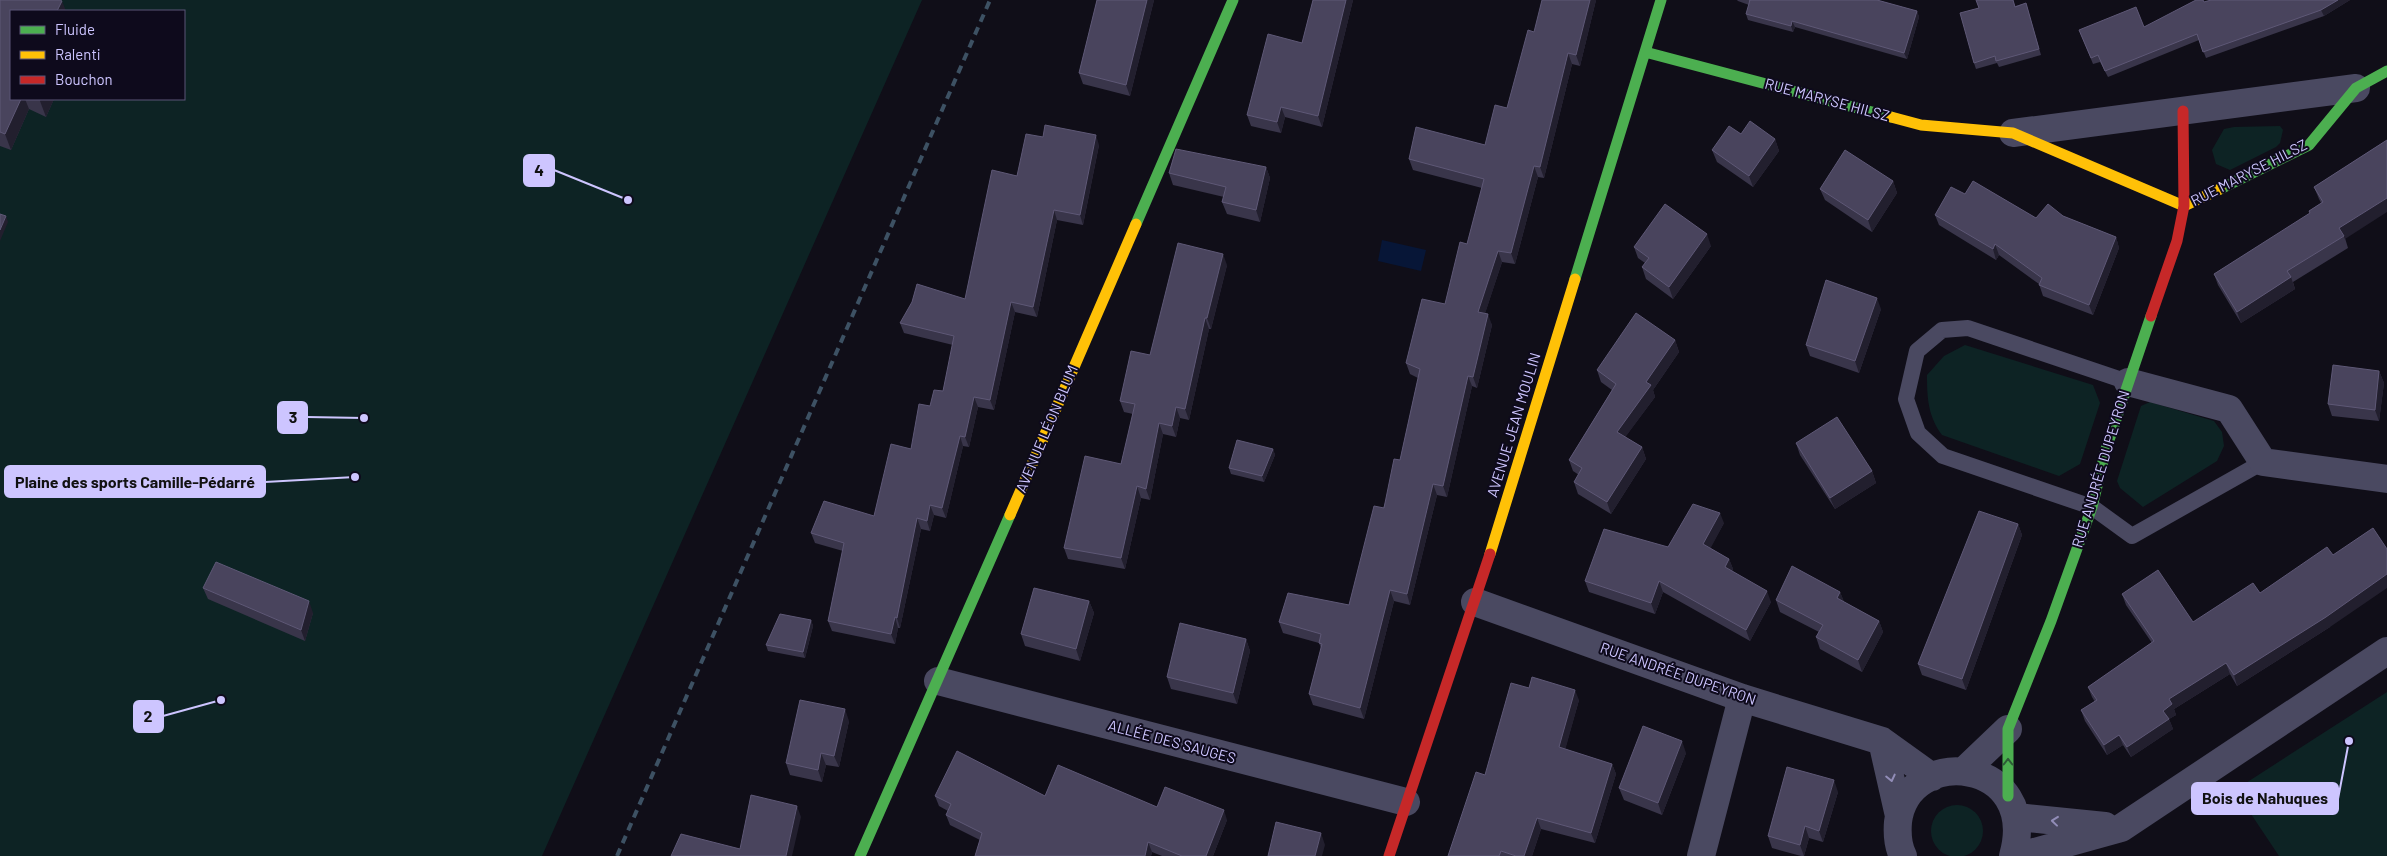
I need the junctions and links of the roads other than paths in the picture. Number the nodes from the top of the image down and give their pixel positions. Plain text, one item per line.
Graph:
1 (1233, 0) edge
2 (1661, 0) edge
3 (1645, 52) junction
4 (2387, 71) edge
5 (2356, 88) junction
6 (2183, 111) junction
7 (2013, 133) junction
8 (2184, 206) junction
9 (2128, 382) junction
10 (2263, 462) junction
11 (2387, 479) edge
12 (2092, 507) junction
13 (1475, 602) junction
14 (2387, 651) edge
15 (938, 681) junction
16 (1742, 698) junction
17 (2008, 729) junction
18 (1882, 741) junction
19 (1964, 771) junction
20 (1932, 776) junction
21 (1406, 802) junction
22 (2012, 807) junction
23 (1899, 816) junction
24 (2121, 828) junction
25 (860, 856) edge
26 (1389, 856) edge
27 (1701, 856) edge
28 (1903, 856) edge
29 (2013, 856) edge
30 (2020, 856) edge

1 - 15 street, AVENUE LÉON BLUM
2 - 3 street, AVENUE JEAN MOULIN
3 - 7 street, RUE MARYSE HILSZ
3 - 13 street, AVENUE JEAN MOULIN
4 - 5 street, RUE MARYSE HILSZ
5 - 6 street, RUE MARYSE HILSZ
5 - 8 street, RUE MARYSE HILSZ
6 - 7 street, RUE MARYSE HILSZ
6 - 8 street, RUE ANDRÉE DUPEYRON
7 - 8 street, RUE MARYSE HILSZ
8 - 9 street, RUE ANDRÉE DUPEYRON
9 - 10 street
9 - 12 street, RUE ANDRÉE DUPEYRON
9 - 12 lane
10 - 11 street
10 - 12 lane
12 - 17 street, RUE ANDRÉE DUPEYRON
13 - 16 street, RUE ANDRÉE DUPEYRON
13 - 21 street, AVENUE JEAN MOULIN
14 - 24 street
15 - 21 street, ALLÉE DES SAUGES
15 - 25 street, AVENUE LÉON BLUM
16 - 18 street, RUE ANDRÉE DUPEYRON
16 - 27 street
17 - 19 street, RUE ANDRÉE DUPEYRON
22 -> 17 street, RUE ANDRÉE DUPEYRON
18 - 20 street, RUE ANDRÉE DUPEYRON
18 -> 23 street
19 - 20 street
19 - 22 street
20 - 23 street
21 - 26 street, AVENUE JEAN MOULIN
24 -> 22 street
22 - 29 street
23 - 28 street
24 - 30 street

